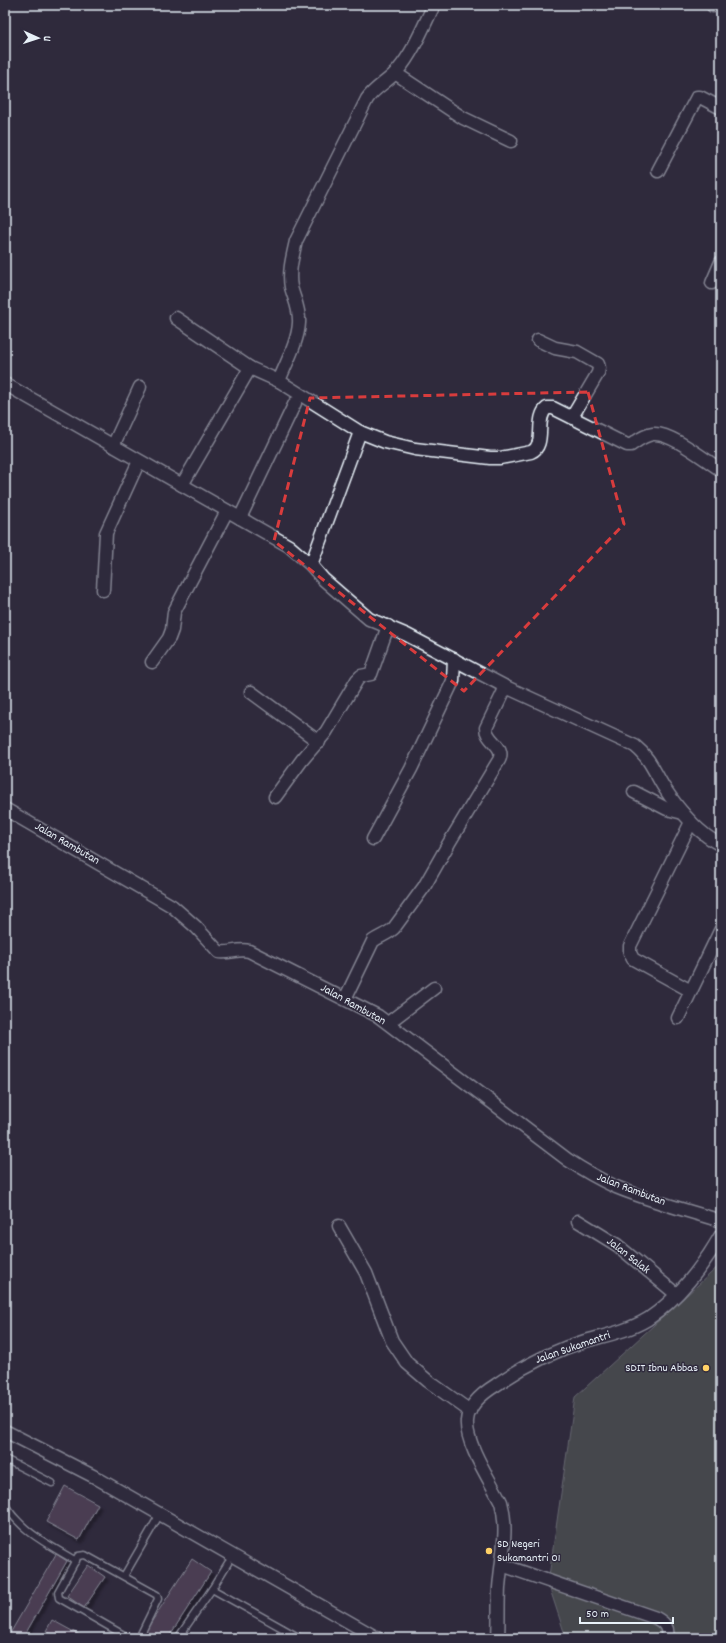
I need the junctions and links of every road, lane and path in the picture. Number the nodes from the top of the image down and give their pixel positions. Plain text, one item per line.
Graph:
1 (434, 5) edge
2 (395, 73) junction
3 (721, 108) edge
4 (511, 141) dead end
5 (658, 171) dead end
6 (721, 262) edge
7 (712, 283) dead end
8 (176, 318) dead end
9 (538, 340) dead end
10 (250, 368) junction
11 (279, 380) junction
12 (5, 384) edge
13 (140, 387) dead end
14 (295, 403) dead end
15 (572, 417) junction
16 (360, 432) junction
17 (113, 446) junction
18 (139, 461) junction
19 (721, 470) edge
20 (182, 484) junction
21 (227, 511) junction
22 (240, 518) junction
23 (311, 565) junction
24 (103, 590) dead end
25 (388, 626) junction
26 (454, 659) junction
27 (152, 662) dead end
28 (506, 686) junction
29 (251, 692) dead end
30 (319, 742) junction
31 (634, 792) dead end
32 (275, 797) dead end
33 (5, 809) edge
34 (687, 817) junction
35 (373, 839) dead end
36 (721, 845) edge
37 (721, 929) edge
38 (434, 988) dead end
39 (691, 991) junction
40 (345, 999) junction
41 (678, 1018) dead end
42 (388, 1023) junction
43 (578, 1221) dead end
44 (721, 1221) edge
45 (340, 1226) dead end
46 (721, 1235) edge
47 (676, 1294) junction
48 (470, 1411) junction
49 (5, 1431) edge
50 (5, 1459) edge
51 (52, 1483) dead end
52 (5, 1505) edge
53 (160, 1514) junction
54 (76, 1561) junction
55 (228, 1563) dead end
56 (502, 1565) junction
57 (124, 1576) junction
58 (212, 1589) junction
59 (129, 1638) edge
60 (139, 1638) edge
61 (178, 1638) edge
62 (300, 1638) edge
63 (377, 1638) edge
64 (498, 1638) edge
65 (667, 1638) edge

1 - 2 street
2 - 4 street
2 - 11 street
3 - 5 street
6 - 7 street
8 - 10 street
9 - 15 street
10 - 11 street
10 - 20 street
11 - 16 street
12 - 17 street
13 - 17 street
14 - 22 street
15 - 16 street
15 - 19 street
16 - 23 street
17 - 18 street
18 - 20 street
18 - 24 street
20 - 21 street
21 - 22 street
21 - 27 street
22 - 23 street
23 - 25 street
25 - 26 street
25 - 30 street
26 - 28 street
26 - 35 street
28 - 34 street
28 - 40 street
29 - 30 street
30 - 32 street
31 - 34 street
33 - 40 street, Jalan Rambutan
34 - 36 street
34 - 39 street
37 - 39 street
38 - 42 street
39 - 41 street
40 - 42 street, Jalan Rambutan
42 - 44 street, Jalan Rambutan
43 - 47 street, Jalan Salak
45 - 48 street
46 - 47 street, Jalan Sukamantri
47 - 48 street, Jalan Sukamantri
48 - 56 street
49 - 53 street
50 - 51 lane
52 - 54 lane
53 - 57 lane
53 - 63 street
54 - 57 lane
54 - 59 lane
55 - 58 lane
56 - 64 street
56 - 65 street
57 - 60 lane
58 - 61 lane
58 - 62 lane

